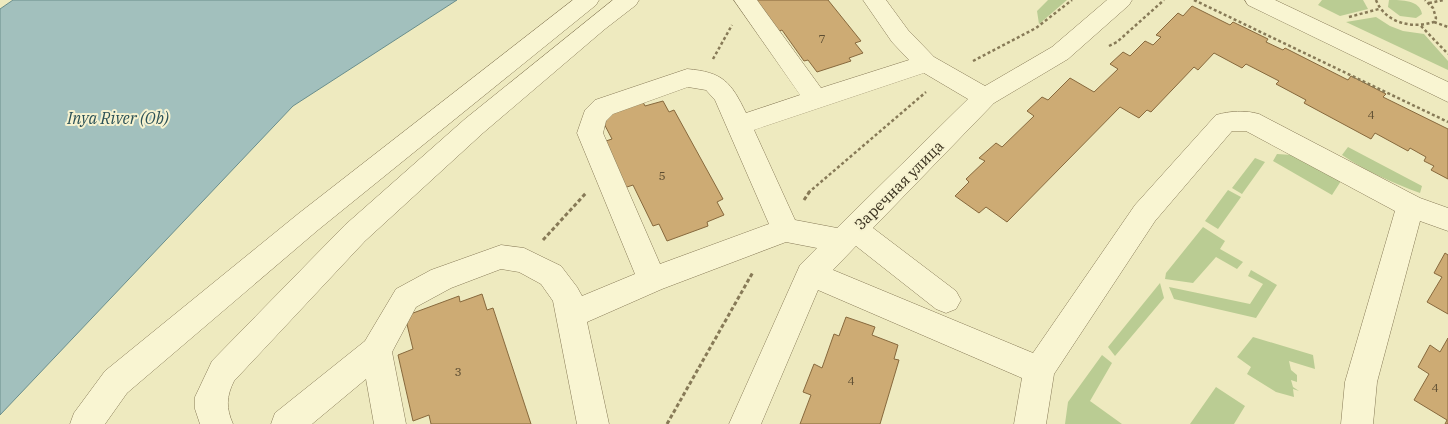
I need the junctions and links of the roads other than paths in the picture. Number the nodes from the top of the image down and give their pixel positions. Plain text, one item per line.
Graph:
1 (588, 0) edge
2 (628, 0) edge
3 (874, 0) edge
4 (1121, 0) edge
5 (1256, 0) edge
6 (745, 1) edge
7 (936, 69) junction
8 (1448, 93) edge
9 (985, 98) junction
10 (816, 100) junction
11 (740, 125) junction
12 (1410, 206) junction
13 (1448, 220) edge
14 (785, 230) junction
15 (849, 235) junction
16 (810, 274) junction
17 (652, 280) junction
18 (946, 300) dead end
19 (571, 315) junction
20 (376, 351) junction
21 (1039, 370) junction
22 (86, 424) edge
23 (216, 424) edge
24 (287, 424) edge
25 (390, 424) edge
26 (592, 424) edge
27 (745, 424) edge
28 (1030, 424) edge
29 (1357, 424) edge

1 - 22 street
2 - 23 street
3 - 7 street
4 - 9 street, Заречная улица
5 - 8 street
6 - 10 street
7 - 9 street
7 - 10 street
9 - 15 street, Заречная улица
10 - 11 street
11 - 14 street
11 - 17 street
12 - 13 street
12 - 21 street
12 - 29 street
14 - 15 street
14 - 17 street
15 - 16 street, Заречная улица
15 - 18 street
16 - 21 street
16 - 27 street, Заречная улица
17 - 19 street
19 - 20 street
19 - 26 street
20 - 24 street
20 - 25 street
21 - 28 street

